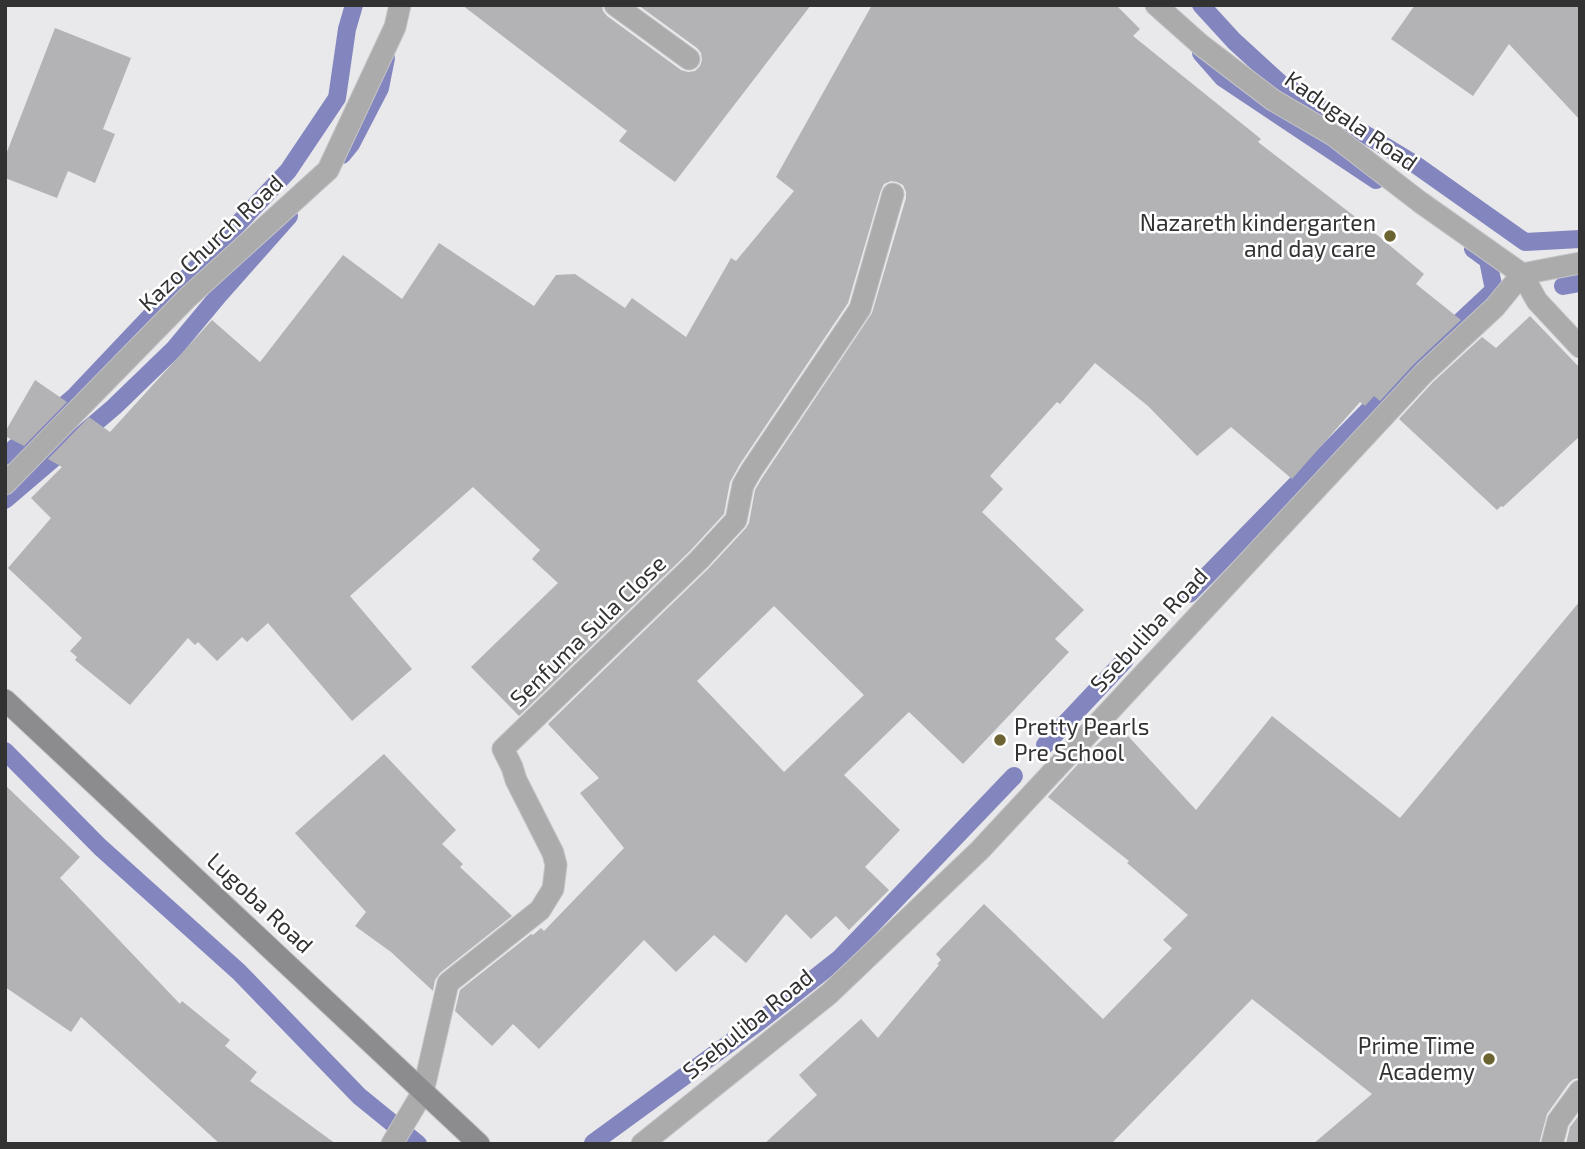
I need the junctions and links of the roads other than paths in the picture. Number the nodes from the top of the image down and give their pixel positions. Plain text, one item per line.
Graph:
1 (400, 5) edge
2 (615, 5) edge
3 (1156, 5) edge
4 (689, 59) dead end
5 (893, 194) dead end
6 (1580, 263) edge
7 (1522, 274) junction
8 (1580, 347) edge
9 (5, 484) edge
10 (5, 700) edge
11 (1580, 1091) edge
12 (423, 1092) junction
13 (392, 1144) edge
14 (479, 1144) edge
15 (642, 1144) edge
16 (1552, 1144) edge

1 - 9 street, Kazo Church Road
2 - 4 street
3 - 7 street, Kadugala Road
5 - 12 street, Senfuma Sula Close
6 - 7 street
7 - 8 street
7 - 15 street, Ssebuliba Road
10 - 12 street, Lugoba Road
11 - 16 street
12 - 13 street
12 - 14 street, Lugoba Road

